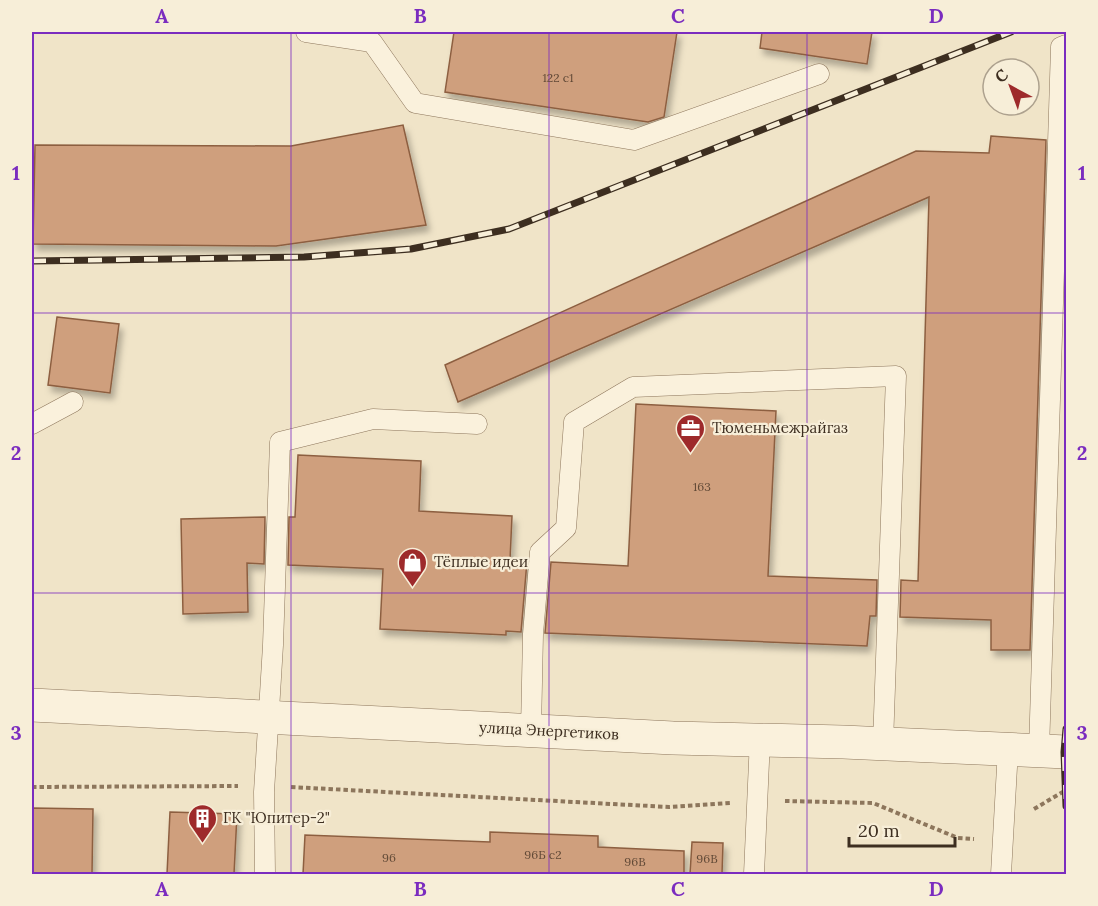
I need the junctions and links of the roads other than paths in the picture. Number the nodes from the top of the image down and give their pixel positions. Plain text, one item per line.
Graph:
1 (306, 32) edge
2 (1066, 45) edge
3 (819, 74) dead end
4 (73, 402) dead end
5 (32, 424) edge
6 (477, 424) dead end
7 (32, 705) edge
8 (269, 716) junction
9 (531, 730) junction
10 (760, 740) junction
11 (883, 744) junction
12 (1038, 751) edge
13 (265, 874) edge
14 (754, 874) edge
15 (1001, 874) edge

1 - 3 lane
2 - 12 lane
4 - 5 lane
6 - 8 lane
7 - 8 street, улица Энергетиков
8 - 9 street, улица Энергетиков
8 - 13 lane
9 - 10 street, улица Энергетиков
9 - 11 lane
10 - 11 street, улица Энергетиков
10 - 14 lane
11 - 12 street, улица Энергетиков
12 - 15 lane

